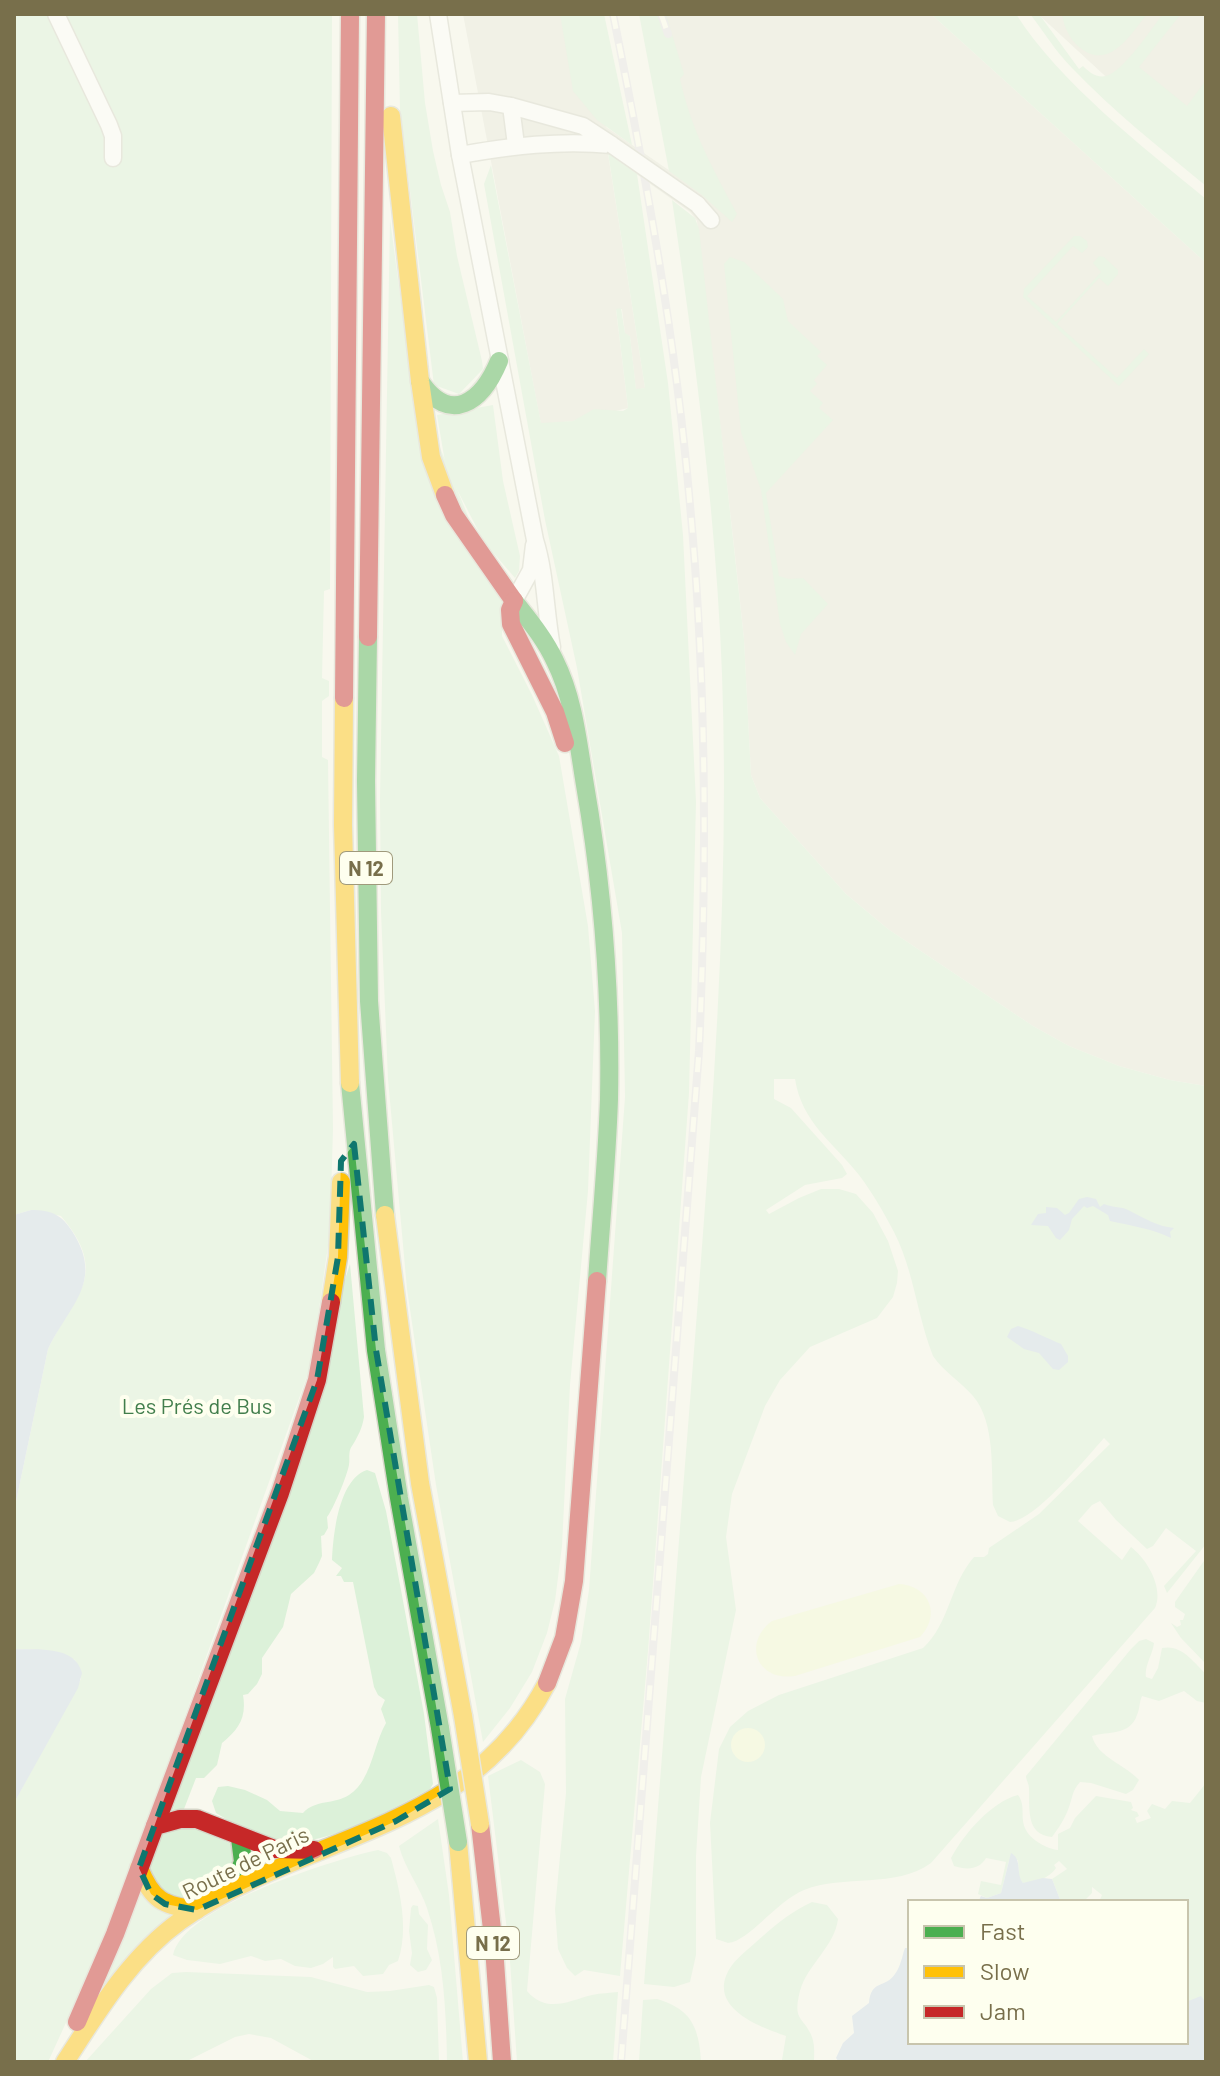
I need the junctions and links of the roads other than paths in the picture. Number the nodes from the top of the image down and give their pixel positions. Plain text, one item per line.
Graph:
1 (56, 14) edge
2 (350, 14) edge
3 (376, 14) edge
4 (388, 14) edge
5 (438, 14) edge
6 (452, 103) junction
7 (511, 106) junction
8 (516, 145) junction
9 (612, 145) junction
10 (460, 155) junction
11 (113, 158) dead end
12 (711, 220) dead end
13 (499, 361) junction
14 (420, 381) junction
15 (535, 540) junction
16 (514, 601) junction
17 (553, 656) junction
18 (606, 948) junction
19 (354, 1144) junction
20 (155, 1826) junction
21 (240, 1838) junction
22 (328, 1849) junction
23 (139, 1868) junction
24 (231, 1890) junction
25 (197, 1910) junction
26 (63, 2062) edge
27 (478, 2062) edge
28 (502, 2062) edge

1 - 11 street
2 - 19 main road, N 12
3 - 28 main road, N 12, bridge
4 - 14 main road
5 - 6 street
6 - 7 street
6 - 10 street
7 - 8 street
7 - 9 street
8 - 9 street
8 - 10 street
9 - 12 street, bridge
10 - 13 street
13 - 14 main road
13 - 15 street
14 - 16 main road
15 - 16 street
15 - 17 street
16 - 17 main road
16 - 18 main road
17 - 18 main road
18 - 22 main road
19 - 20 main road
19 - 27 main road, N 12, bridge
20 - 21 main road, Route de Paris
20 - 23 main road, Route de Paris
21 - 22 main road, Route de Paris
21 - 24 main road
22 - 24 main road, Route de Paris
23 - 25 main road
23 - 26 main road, Route de Paris
24 - 25 main road, Route de Paris
25 - 26 main road, Route de Paris

